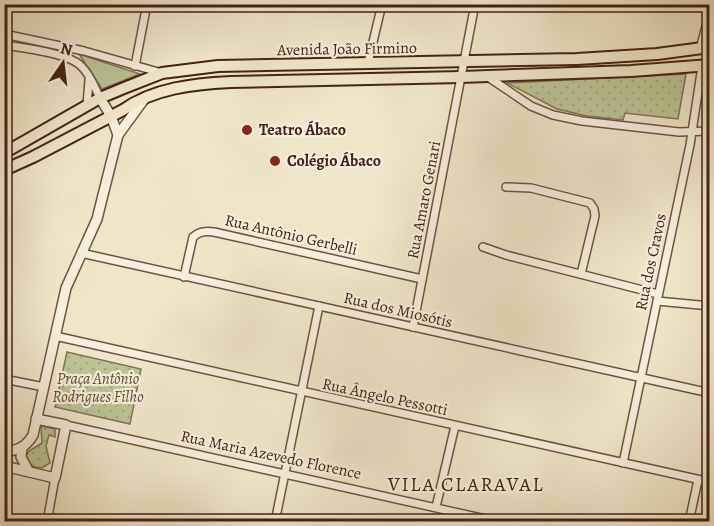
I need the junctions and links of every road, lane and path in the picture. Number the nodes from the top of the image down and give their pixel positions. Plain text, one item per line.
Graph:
1 (147, 4) edge
2 (382, 4) edge
3 (475, 4) edge
4 (710, 11) edge
5 (4, 34) edge
6 (4, 45) edge
7 (705, 48) edge
8 (464, 62) junction
9 (368, 63) junction
10 (135, 66) junction
11 (706, 66) edge
12 (162, 73) junction
13 (486, 75) junction
14 (461, 77) junction
15 (89, 78) junction
16 (100, 98) junction
17 (145, 98) junction
18 (87, 107) junction
19 (111, 116) junction
20 (710, 131) edge
21 (692, 132) junction
22 (118, 135) junction
23 (4, 153) edge
24 (4, 170) edge
25 (506, 187) dead end
26 (483, 247) dead end
27 (81, 253) junction
28 (581, 274) junction
29 (184, 277) junction
30 (422, 279) junction
31 (657, 297) junction
32 (319, 306) junction
33 (710, 306) edge
34 (412, 327) junction
35 (55, 336) junction
36 (639, 378) junction
37 (4, 379) edge
38 (44, 387) junction
39 (302, 392) junction
40 (710, 393) edge
41 (36, 419) junction
42 (66, 425) junction
43 (455, 426) junction
44 (22, 447) junction
45 (5, 451) edge
46 (623, 463) junction
47 (4, 466) edge
48 (29, 472) junction
49 (285, 473) junction
50 (55, 478) junction
51 (698, 480) junction
52 (710, 482) edge
53 (436, 507) junction
54 (48, 519) edge
55 (496, 521) edge
56 (70, 522) edge
57 (275, 522) edge
58 (689, 522) edge

1 - 10 street
2 - 9 street
3 - 8 street, Rua Amaro Genari
4 - 7 street
5 - 10 street
6 - 15 street
7 - 8 main road, Avenida João Firmino
8 - 9 main road, Avenida João Firmino
8 - 14 street, Rua Amaro Genari
9 - 12 main road, Avenida João Firmino
10 - 12 street
11 - 13 main road, Avenida João Firmino
11 - 21 street, Rua dos Cravos
12 - 16 main road, Avenida João Firmino
13 - 14 main road, Avenida João Firmino
13 - 21 street
14 - 17 main road, Avenida João Firmino
14 - 30 street, Rua Amaro Genari
15 - 16 street
15 - 18 street
16 - 18 main road, Avenida João Firmino
16 - 19 street
17 - 19 main road, Avenida João Firmino
17 - 22 street
18 - 23 main road, Avenida João Firmino
19 - 22 street
19 - 24 main road, Avenida João Firmino
20 - 21 street
21 - 31 street, Rua dos Cravos
22 - 27 street
25 - 28 street
26 - 28 street
27 - 29 street, Rua dos Miosótis
27 - 35 street
28 - 31 street
29 - 30 street, Rua Antônio Gerbelli
29 - 32 street, Rua dos Miosótis
30 - 34 street, Rua Amaro Genari
31 - 33 street
31 - 36 street, Rua dos Cravos
32 - 34 street, Rua dos Miosótis
32 - 39 street
34 - 36 street, Rua dos Miosótis
35 - 38 street
35 - 39 street, Rua Ângelo Pessotti
36 - 40 street, Rua dos Miosótis
36 - 46 street, Rua dos Cravos
37 - 38 street
38 - 41 street
39 - 43 street, Rua Ângelo Pessotti
39 - 49 street
41 - 42 street, Rua Maria Azevedo Florence
41 - 44 street
42 - 49 street, Rua Maria Azevedo Florence
42 - 50 street
43 - 46 street, Rua Ângelo Pessotti
43 - 53 street
44 - 45 street
44 - 48 street
46 - 51 street, Rua Ângelo Pessotti
47 - 48 street
48 - 50 street
49 - 53 street, Rua Maria Azevedo Florence
49 - 57 street
50 - 54 street
51 - 52 street, Rua Ângelo Pessotti
51 - 58 street
53 - 55 street, Rua Maria Azevedo Florence
54 - 56 street

